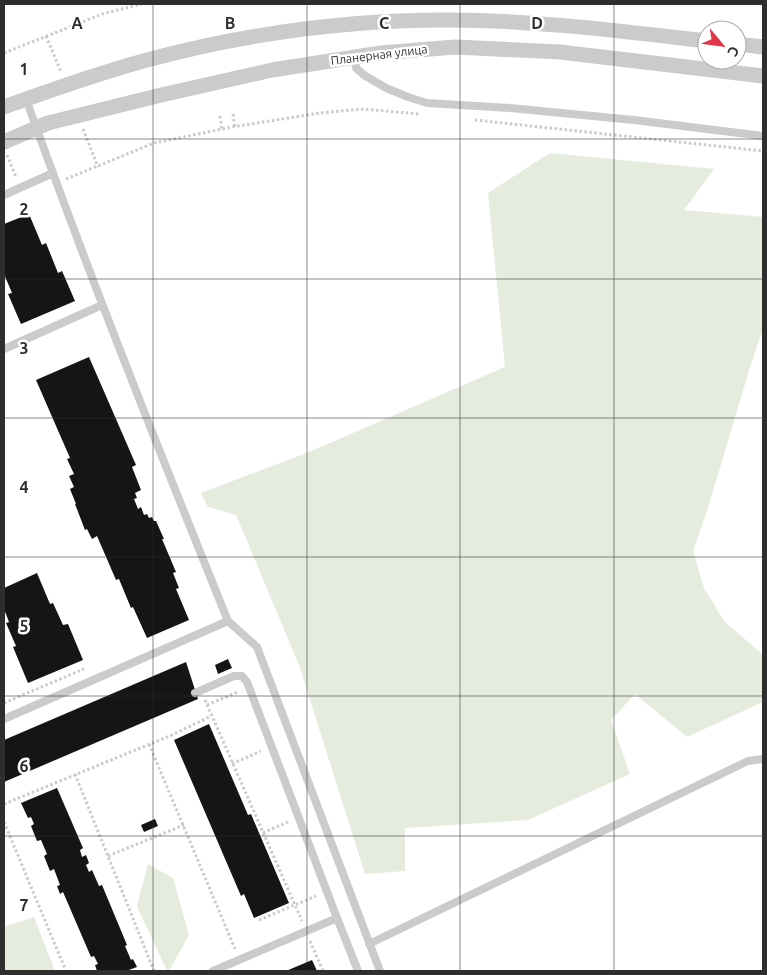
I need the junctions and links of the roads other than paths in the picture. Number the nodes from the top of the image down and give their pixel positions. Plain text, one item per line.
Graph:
1 (697, 40) edge
2 (747, 45) edge
3 (763, 47) edge
4 (355, 57) junction
5 (763, 76) edge
6 (26, 99) junction
7 (4, 107) edge
8 (36, 128) junction
9 (763, 136) edge
10 (5, 148) edge
11 (53, 173) junction
12 (4, 195) edge
13 (102, 305) junction
14 (4, 349) edge
15 (228, 621) junction
16 (198, 692) road end
17 (4, 719) edge
18 (763, 759) edge
19 (337, 918) junction
20 (369, 944) junction
21 (213, 971) edge
22 (358, 971) edge
23 (380, 971) edge

1 - 6 street
2 - 3 street
4 - 5 street, Планерная улица
4 - 8 street, Планерная улица
4 - 9 lane
6 - 7 street
6 - 8 lane
8 - 10 street, Планерная улица
8 - 11 lane
11 - 12 lane
11 - 13 lane
13 - 14 lane
13 - 15 lane
15 - 17 lane
15 - 20 lane
16 - 19 lane
18 - 20 lane
19 - 21 lane
19 - 22 lane
20 - 23 lane

